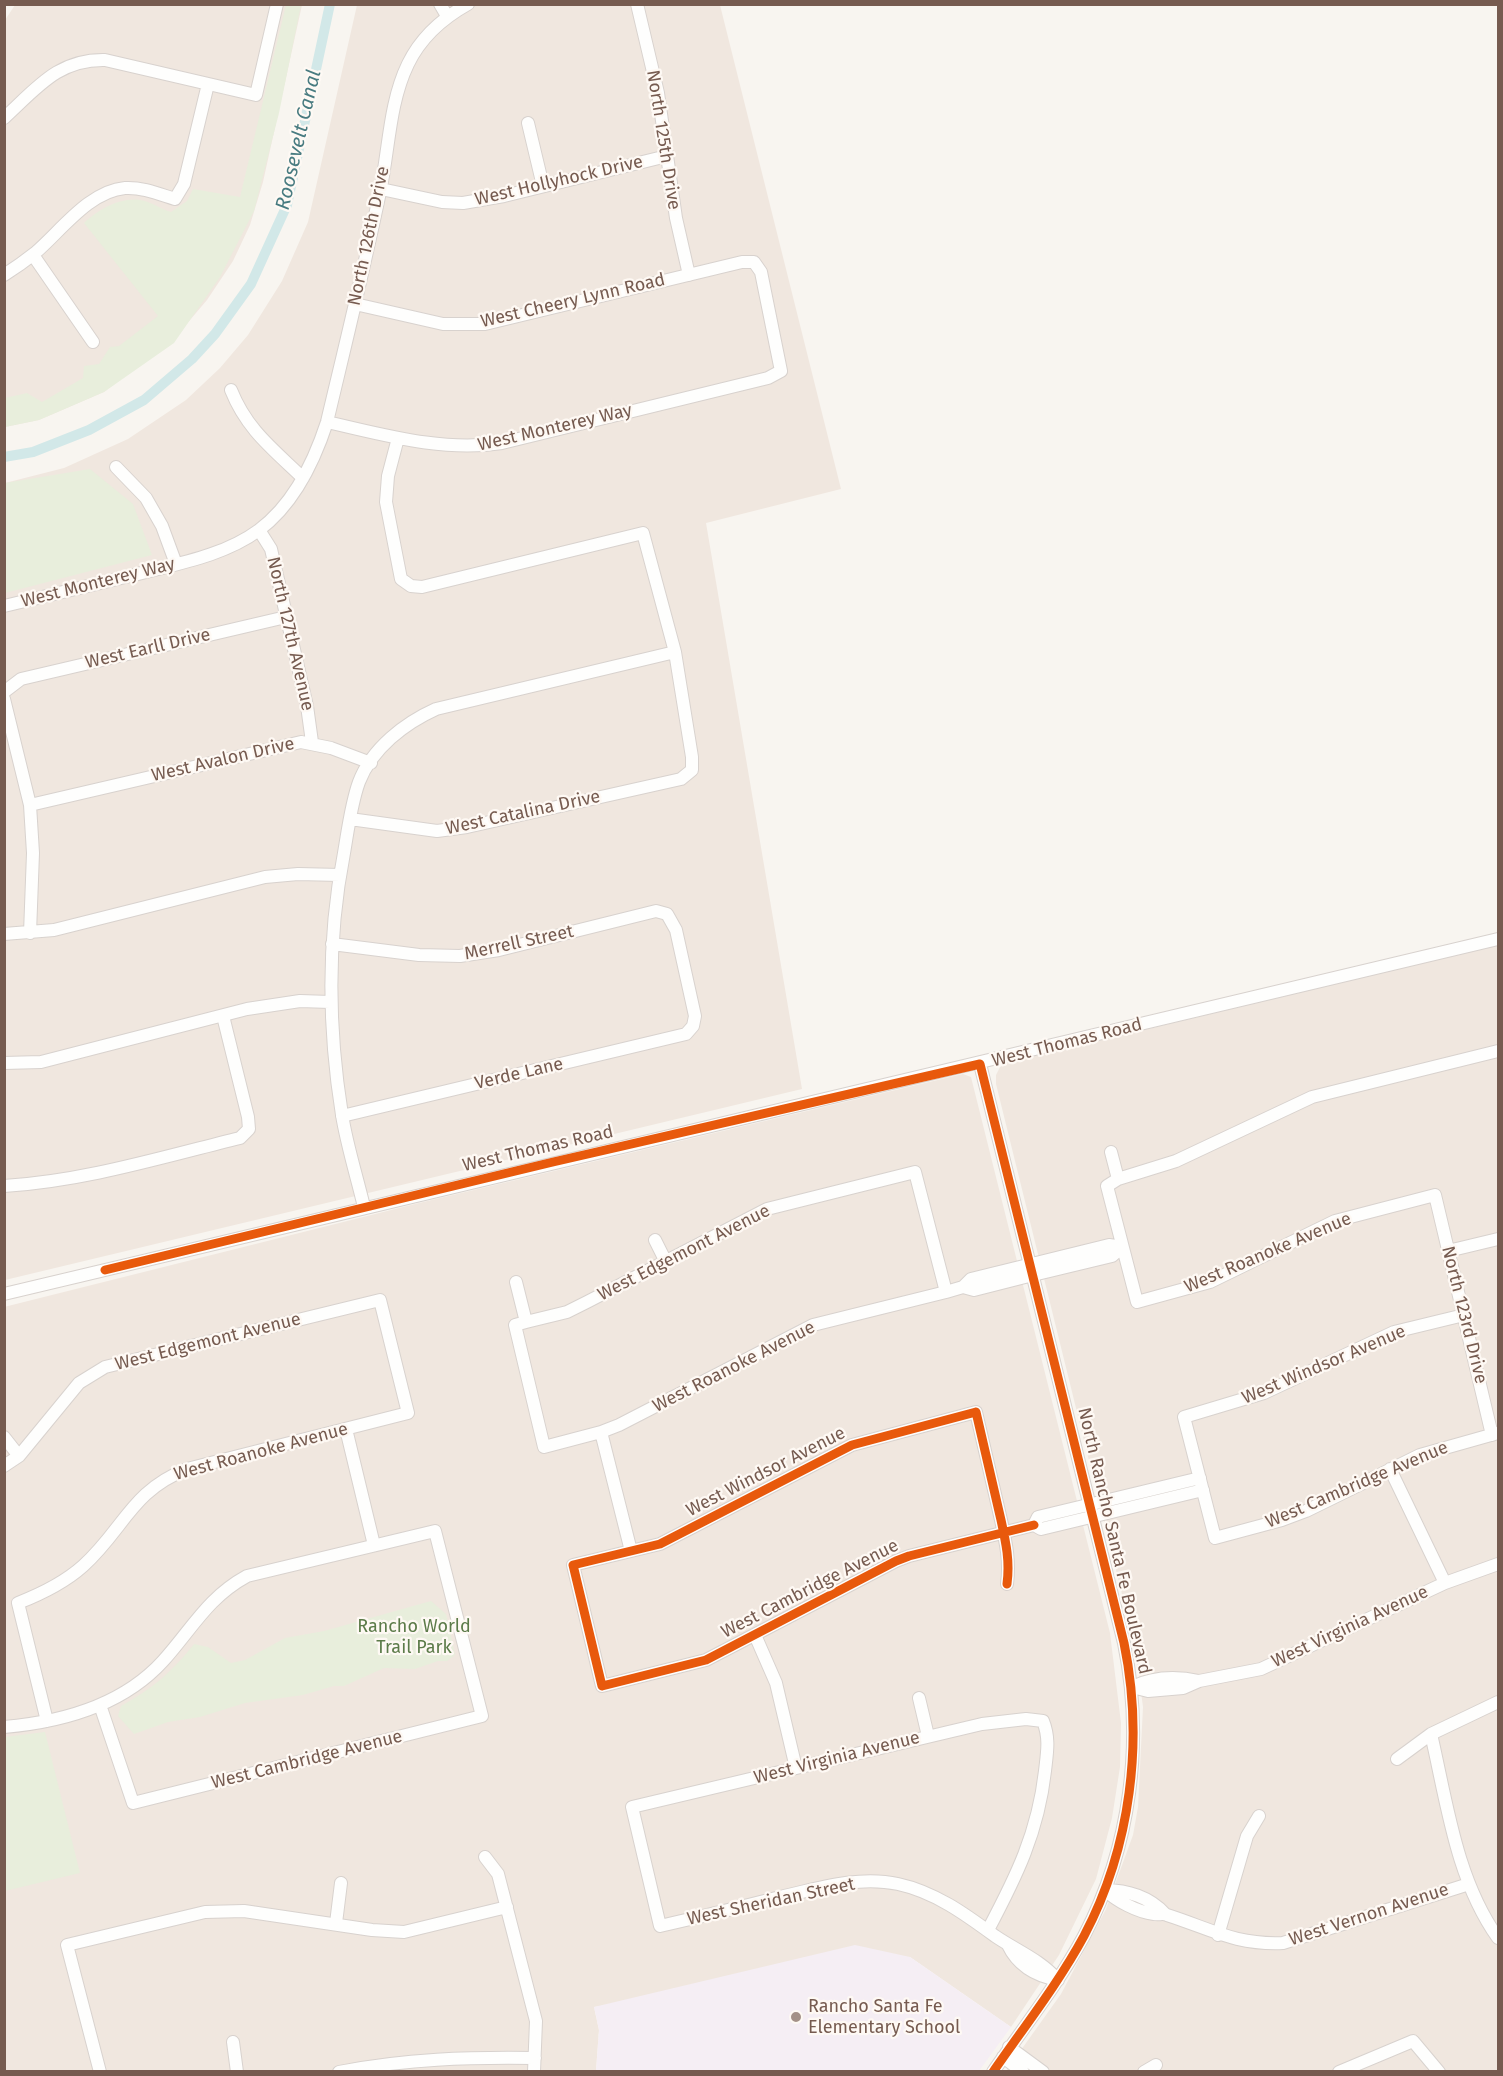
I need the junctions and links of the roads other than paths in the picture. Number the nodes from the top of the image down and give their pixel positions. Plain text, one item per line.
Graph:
1 (277, 4) edge
2 (468, 4) edge
3 (637, 4) edge
4 (444, 10) edge
5 (208, 84) junction
6 (4, 118) edge
7 (528, 123) dead end
8 (667, 156) junction
9 (543, 186) junction
10 (381, 189) junction
11 (33, 255) junction
12 (4, 275) edge
13 (689, 275) junction
14 (355, 304) junction
15 (93, 342) dead end
16 (781, 371) joint
17 (231, 390) dead end
18 (327, 423) junction
19 (398, 438) junction
20 (116, 467) dead end
21 (303, 477) junction
22 (259, 530) junction
23 (176, 564) junction
24 (4, 606) edge
25 (286, 617) junction
26 (675, 652) junction
27 (8, 689) edge
28 (4, 699) edge
29 (312, 742) junction
30 (371, 763) junction
31 (30, 805) junction
32 (350, 819) junction
33 (340, 875) junction
34 (30, 933) junction
35 (4, 934) edge
36 (1498, 939) edge
37 (332, 944) junction
38 (330, 1002) junction
39 (222, 1016) junction
40 (693, 1026) joint
41 (1498, 1051) edge
42 (4, 1064) edge
43 (980, 1064) junction
44 (342, 1116) junction
45 (1111, 1152) dead end
46 (1118, 1179) junction
47 (4, 1186) edge
48 (1435, 1195) joint
49 (364, 1208) junction
50 (1498, 1239) edge
51 (655, 1240) dead end
52 (1122, 1247) junction
53 (1448, 1251) junction
54 (666, 1262) junction
55 (1032, 1270) junction
56 (516, 1282) dead end
57 (946, 1292) junction
58 (4, 1294) edge
59 (1464, 1315) junction
60 (526, 1322) junction
61 (408, 1413) joint
62 (346, 1429) junction
63 (601, 1432) junction
64 (1496, 1434) edge
65 (4, 1437) edge
66 (19, 1456) junction
67 (4, 1466) edge
68 (1390, 1469) junction
69 (1201, 1484) junction
70 (1092, 1511) junction
71 (1004, 1533) junction
72 (374, 1545) junction
73 (631, 1551) junction
74 (1498, 1564) edge
75 (1445, 1583) junction
76 (1007, 1584) dead end
77 (755, 1635) junction
78 (602, 1686) joint
79 (1132, 1687) junction
80 (919, 1698) dead end
81 (1498, 1702) edge
82 (100, 1705) junction
83 (47, 1721) junction
84 (4, 1727) edge
85 (1431, 1734) junction
86 (928, 1736) junction
87 (1397, 1759) dead end
88 (795, 1768) junction
89 (1259, 1816) dead end
90 (485, 1857) dead end
91 (341, 1883) dead end
92 (1469, 1884) junction
93 (1105, 1890) junction
94 (507, 1907) junction
95 (336, 1923) junction
96 (660, 1926) joint
97 (988, 1930) junction
98 (1218, 1935) junction
99 (1498, 1938) edge
100 (1058, 1980) junction
101 (233, 2042) dead end
102 (1006, 2052) junction
103 (535, 2058) junction
104 (1156, 2065) dead end
105 (100, 2072) edge
106 (237, 2072) edge
107 (339, 2072) edge
108 (534, 2072) edge
109 (993, 2072) edge
110 (1023, 2072) edge
111 (1043, 2072) edge
112 (1144, 2072) edge
113 (1339, 2072) edge
114 (1439, 2072) edge

1 - 5 street
2 - 4 street, North 126th Drive
3 - 8 street, North 125th Drive
4 - 10 street, North 126th Drive
5 - 6 street
5 - 11 street
7 - 9 street
8 - 9 street, West Hollyhock Drive
8 - 13 street, North 125th Drive
9 - 10 street, West Hollyhock Drive
10 - 14 street, North 126th Drive
11 - 12 street
11 - 15 street
13 - 14 street, West Cheery Lynn Road
13 - 16 street, West Cheery Lynn Road
14 - 18 street, North 126th Drive
16 - 19 street, West Monterey Way
17 - 21 street
18 - 19 street, West Monterey Way
18 - 21 street, North 126th Drive
19 - 26 street
20 - 23 street
21 - 22 street, West Monterey Way
22 - 23 street, West Monterey Way
22 - 25 street, North 127th Avenue
23 - 24 street, West Monterey Way
25 - 27 street, West Earll Drive
25 - 29 street, North 127th Avenue
26 - 30 street
26 - 32 street, West Catalina Drive
28 - 31 street
29 - 30 street, West Avalon Drive
29 - 31 street, West Avalon Drive
30 - 32 street
31 - 34 street
32 - 33 street
33 - 34 street
33 - 37 street
34 - 35 street
36 - 43 street, West Thomas Road
37 - 38 street
37 - 40 street, Merrell Street
38 - 39 street
38 - 44 street
39 - 42 street
39 - 47 street
40 - 44 street, Verde Lane
41 - 46 street
43 - 49 street, West Thomas Road
43 - 55 street, North Rancho Santa Fe Boulevard
44 - 49 street
45 - 46 street
46 - 52 street
48 - 52 street, West Roanoke Avenue
48 - 53 street, North 123rd Drive
49 - 58 street, West Thomas Road
50 - 53 street
51 - 54 street
52 - 55 street, West Roanoke Avenue
53 - 59 street, North 123rd Drive
54 - 57 street, West Edgemont Avenue
54 - 60 street, West Edgemont Avenue
55 - 57 street, West Roanoke Avenue
55 - 70 street, North Rancho Santa Fe Boulevard
56 - 60 street
57 - 63 street, West Roanoke Avenue
59 - 64 street, North 123rd Drive
59 - 69 street, West Windsor Avenue
60 - 63 street, West Roanoke Avenue
61 - 62 street, West Roanoke Avenue
61 - 66 street, West Edgemont Avenue
62 - 72 street
62 - 83 street, West Roanoke Avenue
63 - 73 street
64 - 68 street, West Cambridge Avenue
65 - 66 street
66 - 67 street, West Edgemont Avenue
68 - 69 street, West Cambridge Avenue
68 - 75 street
69 - 70 street
70 - 71 street, West Cambridge Avenue
70 - 79 street, North Rancho Santa Fe Boulevard
71 - 73 street, West Windsor Avenue
71 - 76 street
71 - 77 street, West Cambridge Avenue
72 - 82 street
72 - 82 street, West Cambridge Avenue
73 - 78 street, West Windsor Avenue
74 - 75 street, West Virginia Avenue
75 - 79 street, West Virginia Avenue
77 - 78 street, West Cambridge Avenue
77 - 88 street
79 - 93 street, North Rancho Santa Fe Boulevard
80 - 86 street
81 - 85 street
82 - 83 street
83 - 84 street
85 - 87 street
85 - 92 street
86 - 88 street, West Virginia Avenue
86 - 97 street, West Virginia Avenue
88 - 96 street, West Virginia Avenue
89 - 98 street
90 - 94 street
91 - 95 street
92 - 98 street, West Vernon Avenue
92 - 99 street
93 - 98 street, West Vernon Avenue
93 - 100 street, North Rancho Santa Fe Boulevard
94 - 95 street
94 - 103 street
95 - 105 street
96 - 97 street, West Sheridan Street
97 - 100 street, West Sheridan Street
100 - 102 street, North Rancho Santa Fe Boulevard
101 - 106 street
102 - 109 street, North Rancho Santa Fe Boulevard
102 - 110 street
102 - 111 street
103 - 107 street
103 - 108 street
104 - 112 street
113 - 114 street

